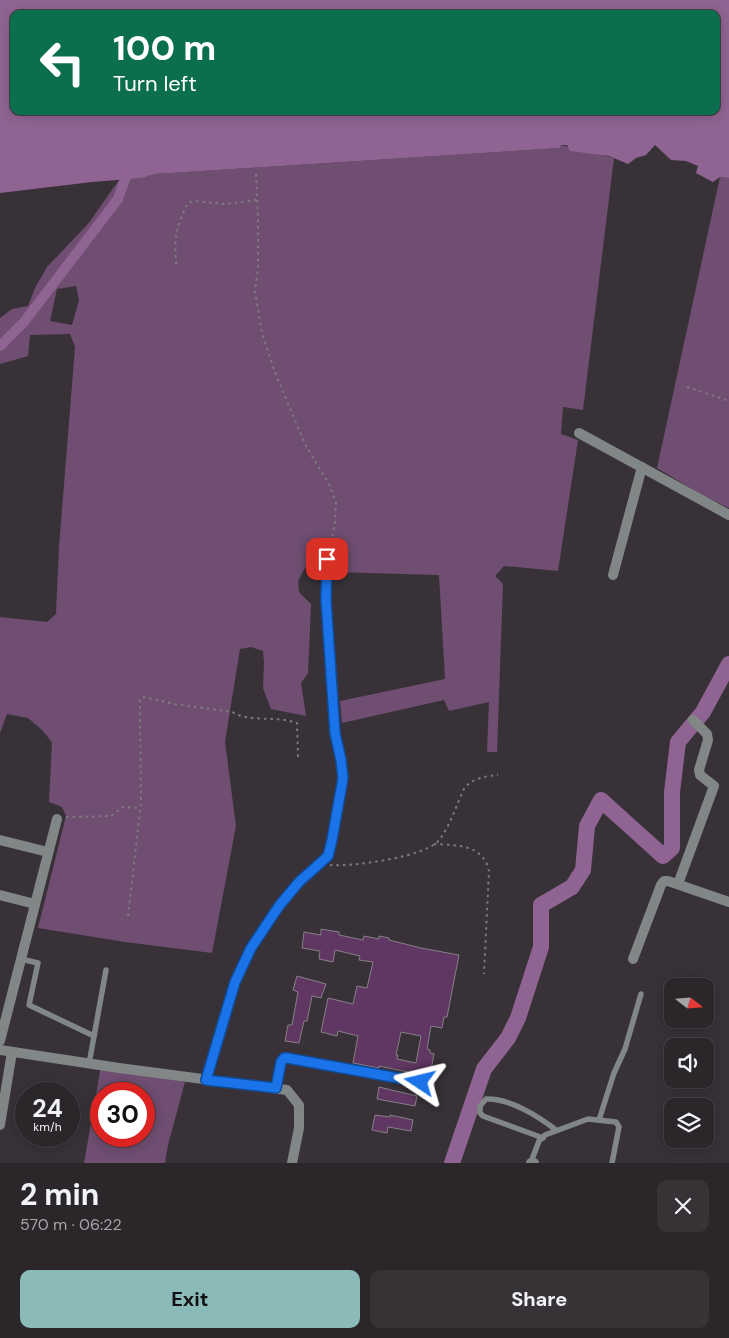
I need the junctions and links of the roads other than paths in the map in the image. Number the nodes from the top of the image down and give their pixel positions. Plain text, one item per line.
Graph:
1 (579, 433) dead end
2 (642, 467) junction
3 (729, 515) edge
4 (327, 559) road end
5 (613, 575) dead end
6 (693, 720) dead end
7 (57, 819) road end
8 (0, 840) edge
9 (48, 852) junction
10 (678, 884) junction
11 (0, 895) edge
12 (729, 902) edge
13 (35, 904) junction
14 (21, 958) junction
15 (633, 959) dead end
16 (106, 970) dead end
17 (641, 994) dead end
18 (94, 1036) junction
19 (0, 1041) edge
20 (0, 1050) edge
21 (12, 1052) junction
22 (89, 1064) junction
23 (206, 1080) junction
24 (420, 1082) dead end
25 (276, 1088) junction
26 (599, 1120) junction
27 (0, 1125) edge
28 (556, 1130) junction
29 (543, 1138) junction
30 (292, 1163) edge
31 (532, 1163) edge
32 (612, 1163) edge

1 - 2 street
2 - 3 street
2 - 5 street
4 - 23 lane
6 - 10 street
7 - 9 street
8 - 9 street
9 - 13 street
10 - 12 street
10 - 15 street
11 - 13 street
13 - 14 street
14 - 18 lane
14 - 19 street
16 - 18 lane
17 - 26 lane
18 - 22 lane
20 - 21 street
21 - 22 street
21 - 27 street
22 - 23 street
23 - 25 street
24 - 25 street
25 - 30 street
26 - 28 lane
26 - 32 lane
28 - 29 lane
28 - 29 lane
29 - 31 lane

